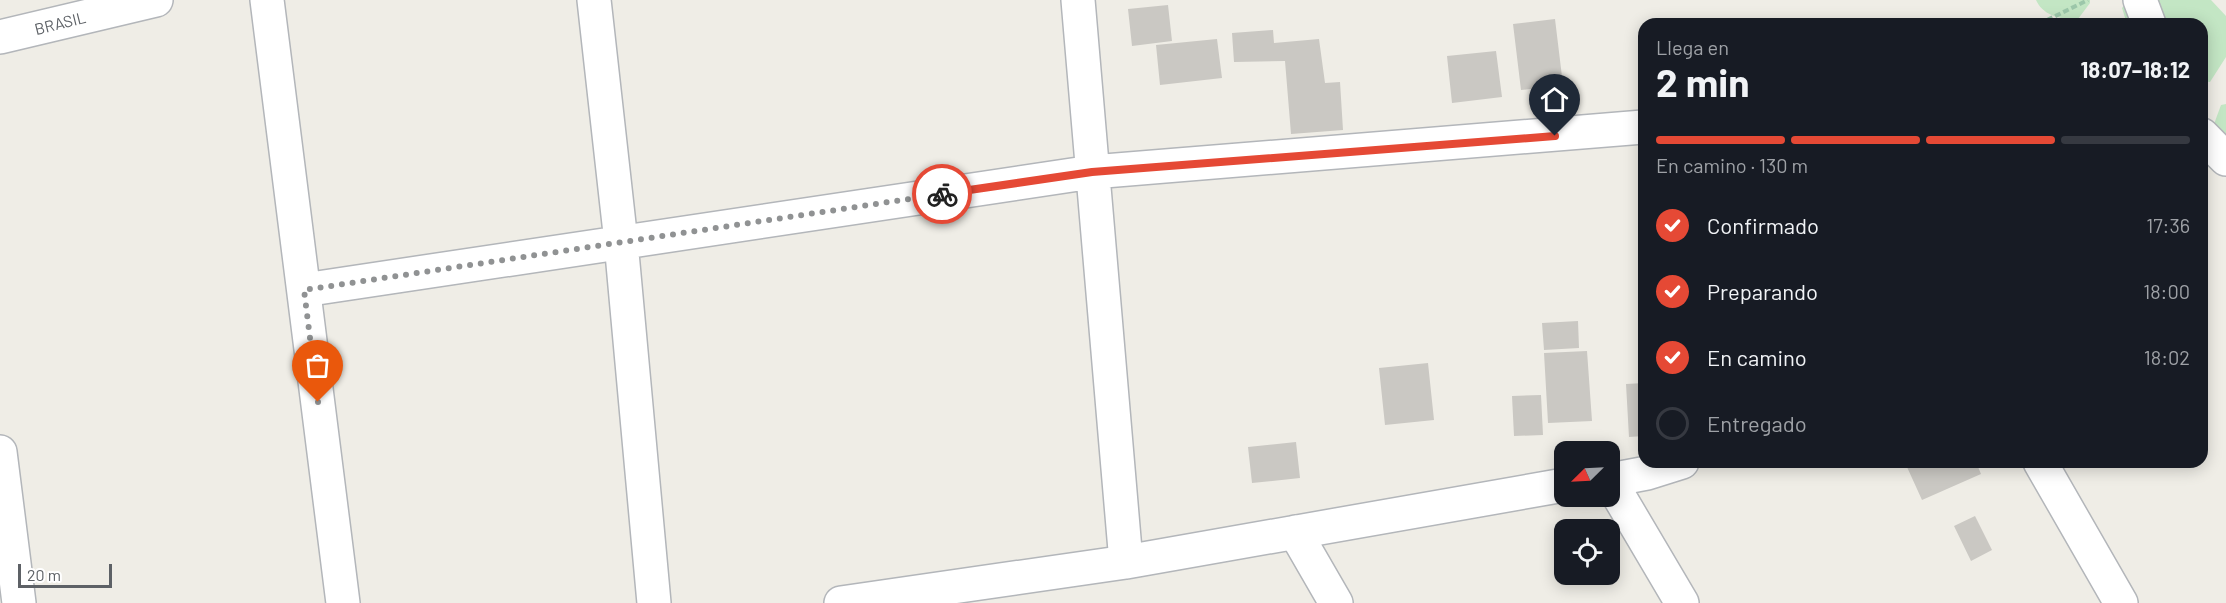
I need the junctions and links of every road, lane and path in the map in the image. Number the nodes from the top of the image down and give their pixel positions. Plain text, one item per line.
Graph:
1 (156, 0) edge
2 (267, 0) edge
3 (594, 0) edge
4 (1078, 0) edge
5 (2088, 0) edge
6 (2140, 0) edge
7 (123, 4) edge
8 (2051, 18) edge
9 (2147, 18) edge
10 (0, 38) edge
11 (1638, 127) edge
12 (2208, 141) edge
13 (2226, 159) edge
14 (1092, 172) junction
15 (621, 242) junction
16 (304, 290) junction
17 (0, 453) edge
18 (1663, 468) edge
19 (2043, 468) edge
20 (1620, 478) edge
21 (1554, 487) edge
22 (1620, 497) edge
23 (1295, 532) junction
24 (1126, 562) junction
25 (917, 597) edge
26 (19, 603) edge
27 (343, 603) edge
28 (654, 603) edge
29 (841, 603) edge
30 (1336, 603) edge
31 (1682, 603) edge
32 (2121, 603) edge

1 - 7 street, BRASIL
2 - 16 street
3 - 15 street
4 - 14 street
5 - 8 path
6 - 9 street
7 - 10 street, BRASIL
11 - 14 street
12 - 13 street
14 - 15 street
14 - 24 street
15 - 16 street
15 - 28 street
16 - 27 street
17 - 26 street
18 - 20 street
19 - 32 street
21 - 23 street
22 - 31 street
23 - 24 street
23 - 30 street
24 - 25 street
25 - 29 street

